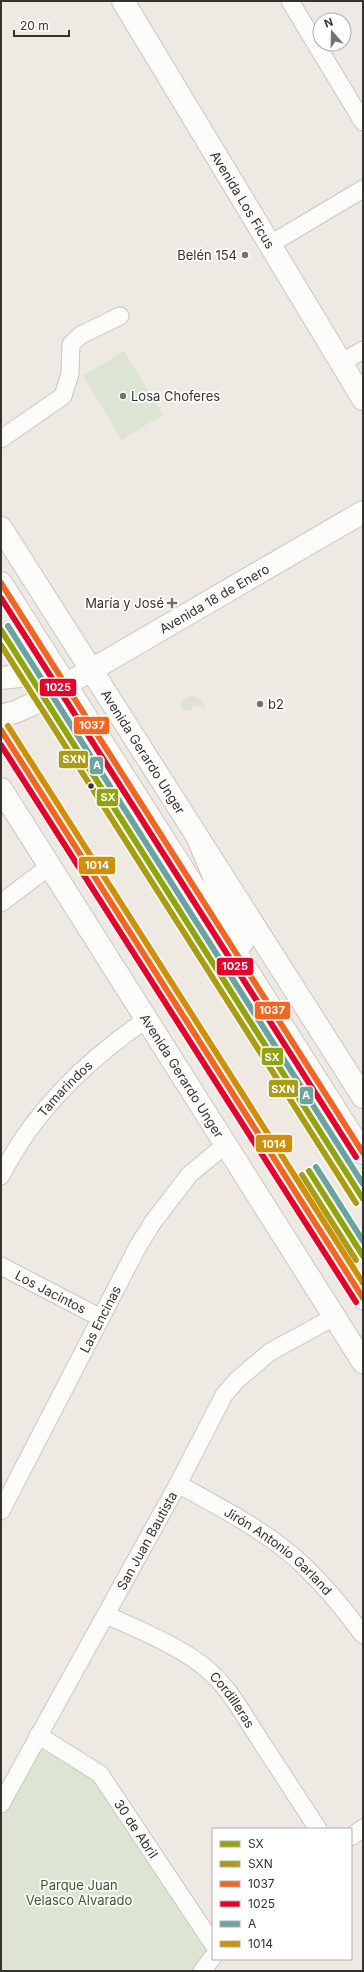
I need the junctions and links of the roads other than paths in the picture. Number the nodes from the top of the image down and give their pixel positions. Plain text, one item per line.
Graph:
1 (123, 1) edge
2 (290, 1) edge
3 (363, 122) edge
4 (363, 189) edge
5 (269, 245) junction
6 (120, 316) dead end
7 (363, 350) edge
8 (341, 363) junction
9 (363, 399) edge
10 (1, 439) edge
11 (363, 512) edge
12 (1, 528) edge
13 (1, 583) edge
14 (92, 669) junction
15 (1, 678) edge
16 (65, 685) junction
17 (1, 716) edge
18 (1, 730) edge
19 (1, 789) edge
20 (196, 836) junction
21 (50, 866) junction
22 (1, 903) edge
23 (266, 1001) junction
24 (147, 1019) junction
25 (363, 1097) edge
26 (225, 1145) junction
27 (363, 1153) edge
28 (1, 1176) edge
29 (1, 1266) edge
30 (363, 1298) edge
31 (334, 1317) junction
32 (101, 1318) junction
33 (363, 1362) edge
34 (178, 1484) junction
35 (1, 1511) edge
36 (106, 1615) junction
37 (363, 1635) edge
38 (38, 1735) junction
39 (1, 1804) edge
40 (317, 1828) edge
41 (363, 1828) edge
42 (352, 1836) edge
43 (212, 1942) edge
44 (212, 1958) edge
45 (202, 1971) edge

1 - 5 street, Avenida Los Ficus
2 - 3 street
4 - 5 street
5 - 8 street, Avenida Los Ficus
6 - 10 street
7 - 8 street
8 - 9 street, Avenida Los Ficus
11 - 14 street, Avenida 18 de Enero
12 - 14 street, Avenida Gerardo Unger
13 - 16 street
14 - 16 street, Avenida 18 de Enero
14 - 20 street, Avenida Gerardo Unger
15 - 16 street
16 - 17 street, Avenida 18 de Enero
16 - 23 street
18 - 30 street
19 - 21 street, Avenida Gerardo Unger
20 - 23 street
20 - 25 street, Avenida Gerardo Unger
21 - 22 street
21 - 24 street, Avenida Gerardo Unger
23 - 27 street
24 - 26 street, Avenida Gerardo Unger
24 - 28 street, Tamarindos
26 - 31 street, Avenida Gerardo Unger
26 - 32 street, Las Encinas
29 - 32 street, Los Jacintos
31 - 33 street, Avenida Gerardo Unger
31 - 34 street, San Juan Bautista
32 - 35 street, Las Encinas
34 - 36 street, San Juan Bautista
34 - 37 street, Jirón Antonio Garland
36 - 38 street, San Juan Bautista
36 - 40 street, Cordilleras
38 - 39 street, San Juan Bautista
38 - 43 street, 30 de Abril
41 - 42 street
44 - 45 street

